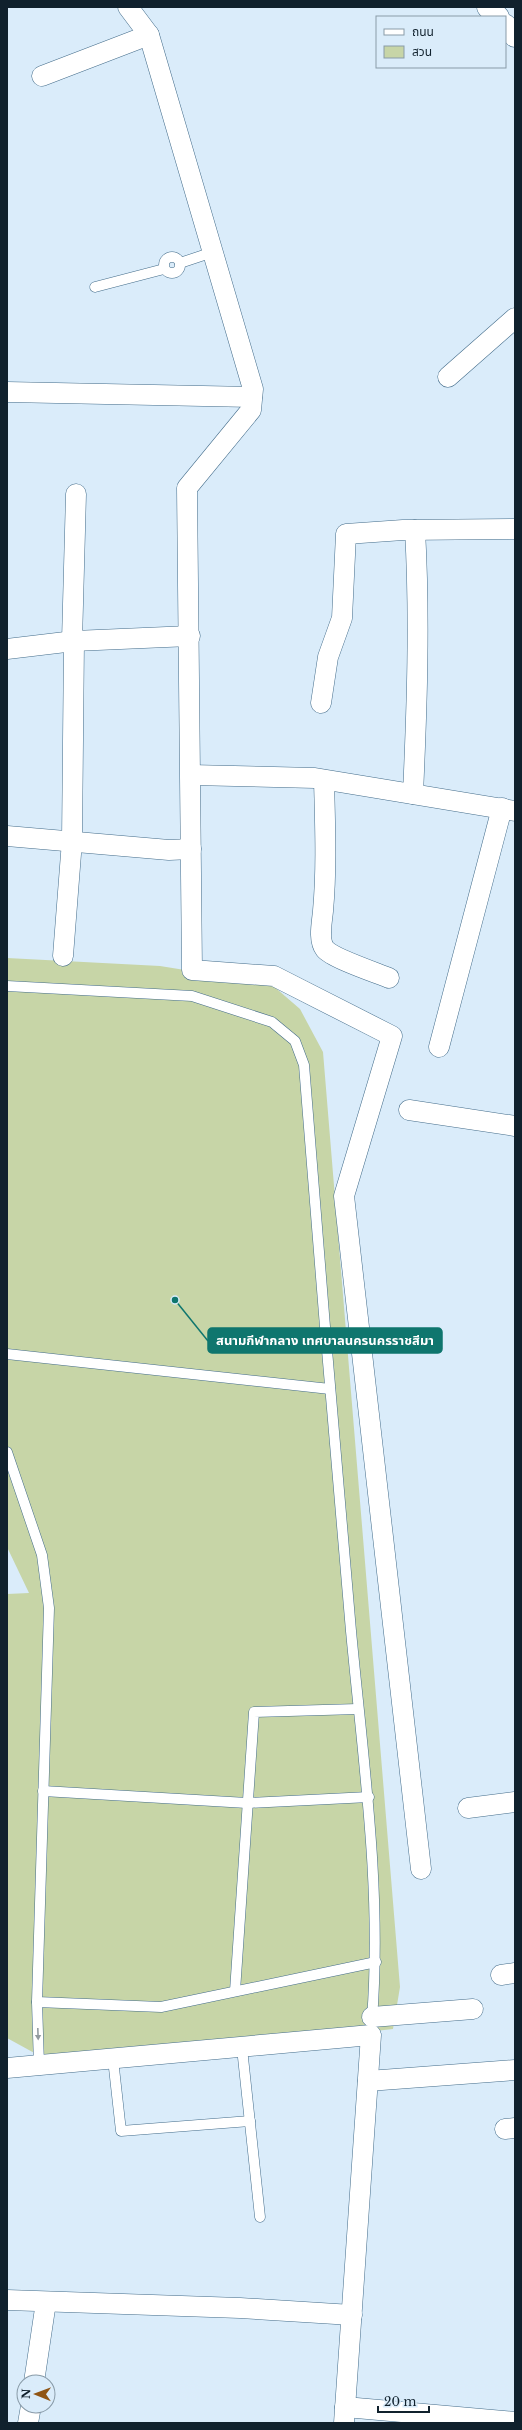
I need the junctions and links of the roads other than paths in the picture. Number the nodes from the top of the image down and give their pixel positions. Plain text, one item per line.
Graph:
1 (128, 7) edge
2 (488, 7) edge
3 (497, 16) edge
4 (506, 26) edge
5 (149, 35) junction
6 (515, 36) edge
7 (42, 76) dead end
8 (213, 252) junction
9 (96, 287) dead end
10 (515, 318) edge
11 (448, 377) dead end
12 (7, 392) edge
13 (252, 397) junction
14 (76, 494) dead end
15 (515, 529) edge
16 (415, 530) junction
17 (190, 636) junction
18 (73, 641) junction
19 (7, 649) edge
20 (322, 703) dead end
21 (191, 775) junction
22 (324, 780) junction
23 (413, 794) junction
24 (508, 809) edge
25 (7, 836) edge
26 (72, 841) junction
27 (191, 849) junction
28 (63, 956) dead end
29 (389, 978) dead end
30 (7, 986) edge
31 (439, 1047) dead end
32 (409, 1110) dead end
33 (515, 1126) edge
34 (7, 1354) edge
35 (330, 1389) junction
36 (7, 1452) edge
37 (358, 1709) junction
38 (43, 1791) junction
39 (369, 1797) junction
40 (515, 1802) edge
41 (247, 1803) junction
42 (468, 1808) dead end
43 (421, 1869) dead end
44 (376, 1962) junction
45 (235, 1992) junction
46 (37, 2002) junction
47 (474, 2009) dead end
48 (372, 2026) junction
49 (242, 2048) junction
50 (113, 2059) junction
51 (9, 2064) edge
52 (39, 2065) junction
53 (515, 2070) edge
54 (368, 2081) junction
55 (250, 2121) junction
56 (260, 2217) dead end
57 (7, 2300) edge
58 (46, 2302) junction
59 (352, 2315) junction
60 (35, 2374) edge
61 (344, 2415) edge
62 (515, 2422) edge

1 - 5 street
2 - 3 main road
4 - 6 main road
5 - 7 street
5 - 8 street
8 - 9 lane
8 - 13 street
10 - 11 street
12 - 13 street
13 - 17 street
14 - 18 street
15 - 16 street
16 - 20 street
16 - 23 street
17 - 18 street
17 - 21 street
18 - 19 street
18 - 26 street
21 - 22 street
21 - 27 street
22 - 23 street
22 - 29 street
23 - 24 street
24 - 31 street
25 - 26 street
26 - 27 street
26 - 28 street
27 - 43 street
30 - 35 lane
32 - 33 street
34 - 35 lane
35 - 37 lane
36 - 38 lane
37 - 39 lane
37 - 41 lane
38 - 41 lane
38 - 46 lane
39 - 41 lane
39 - 44 lane
40 - 42 street
41 - 45 lane
44 - 45 lane
44 - 48 lane
45 - 46 lane
46 -> 52 lane
47 - 48 street
48 - 49 street
48 - 54 street
49 - 50 street
49 - 55 lane
50 - 52 street
50 - 55 lane
51 - 52 street
53 - 54 street
54 - 59 street
55 - 56 lane
57 - 58 street
58 - 59 street
58 - 60 street
59 - 61 street
61 - 62 street

